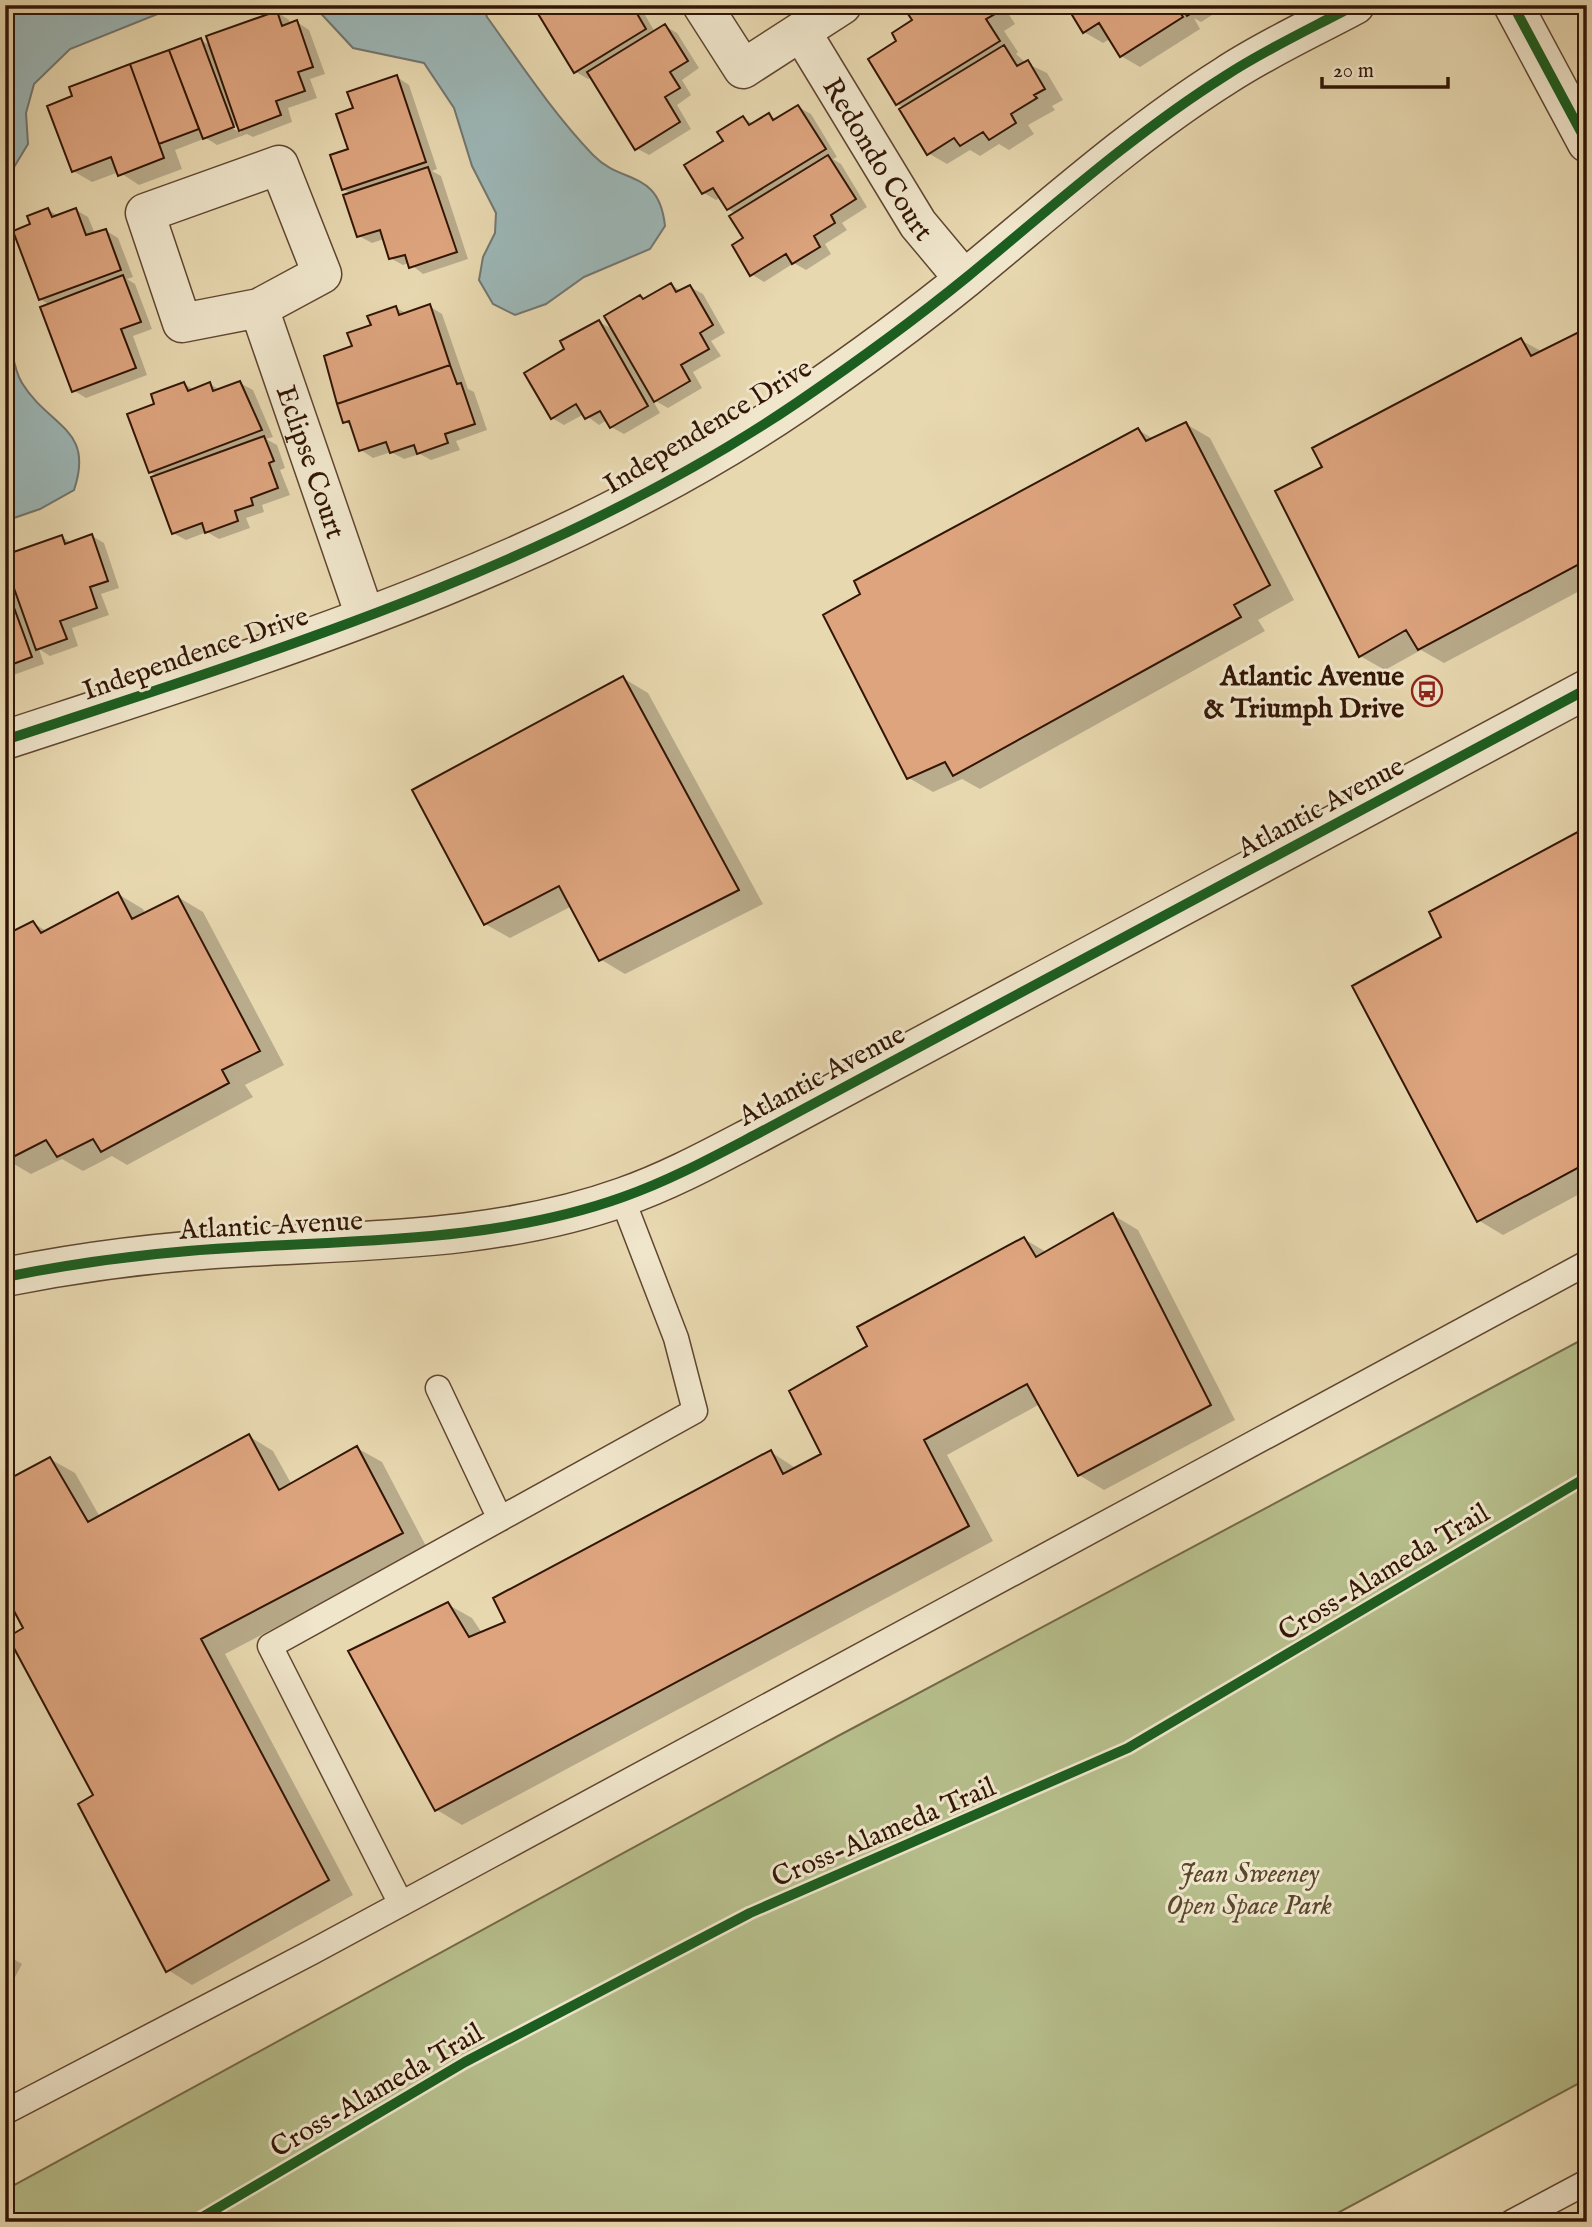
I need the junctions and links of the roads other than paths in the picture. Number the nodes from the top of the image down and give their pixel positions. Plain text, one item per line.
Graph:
1 (702, 5) edge
2 (842, 5) edge
3 (1355, 5) edge
4 (1513, 5) edge
5 (802, 33) junction
6 (1587, 143) edge
7 (964, 279) junction
8 (258, 308) junction
9 (365, 616) junction
10 (1587, 689) edge
11 (5, 740) edge
12 (622, 1198) junction
13 (1587, 1263) edge
14 (5, 1277) edge
15 (438, 1388) dead end
16 (500, 1519) junction
17 (401, 1904) junction
18 (5, 2112) edge
19 (1587, 2182) edge
20 (1512, 2222) edge

1 - 5 street
2 - 5 street
3 - 7 street, Independence Drive
4 - 6 street
5 - 7 street, Redondo Court
7 - 9 street, Independence Drive
8 - 8 street
8 - 9 street, Eclipse Court
9 - 11 street, Independence Drive
10 - 12 street, Atlantic Avenue
12 - 14 street, Atlantic Avenue
12 - 16 lane
13 - 17 lane
15 - 16 lane
16 - 17 lane
17 - 18 lane
19 - 20 lane

